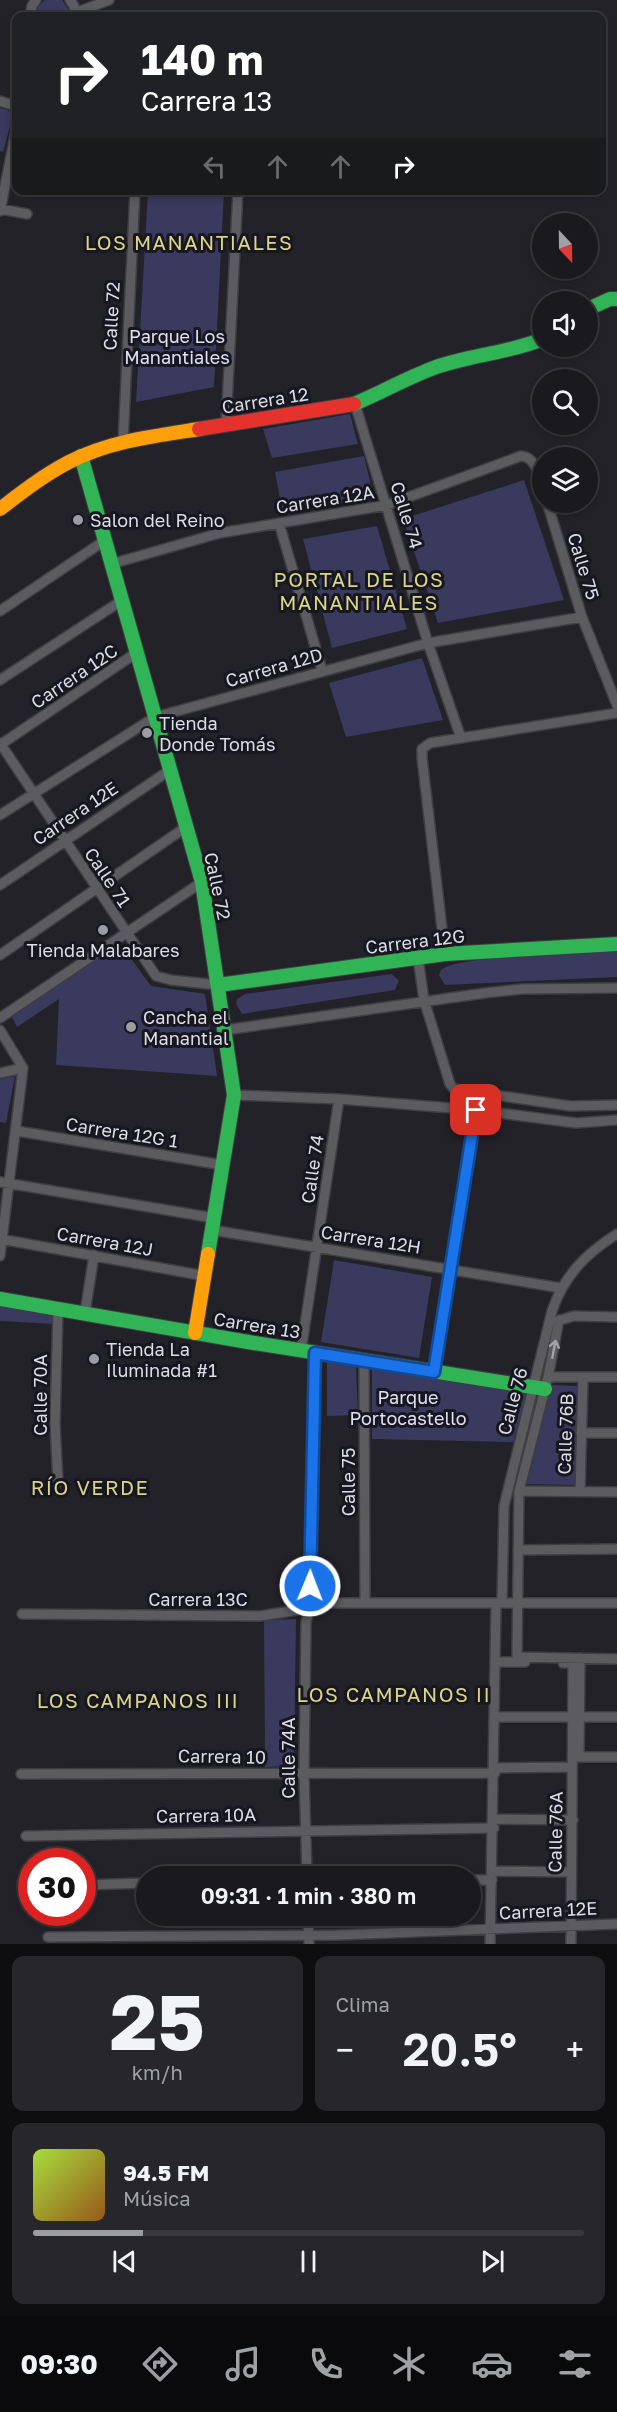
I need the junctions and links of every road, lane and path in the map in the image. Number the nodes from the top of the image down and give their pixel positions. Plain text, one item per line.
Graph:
1 (109, 0) edge
2 (82, 12) edge
3 (12, 151) edge
4 (135, 195) edge
5 (238, 195) edge
6 (0, 210) edge
7 (27, 214) dead end
8 (617, 299) edge
9 (598, 306) edge
10 (532, 343) edge
11 (355, 404) junction
12 (226, 425) junction
13 (123, 442) junction
14 (81, 456) junction
15 (532, 463) edge
16 (387, 505) junction
17 (0, 509) edge
18 (550, 513) edge
19 (279, 523) junction
20 (104, 541) junction
21 (111, 564) junction
22 (121, 601) junction
23 (0, 611) edge
24 (582, 617) junction
25 (428, 643) junction
26 (136, 653) junction
27 (322, 670) junction
28 (0, 680) edge
29 (616, 698) edge
30 (617, 713) edge
31 (155, 717) junction
32 (461, 738) junction
33 (0, 744) edge
34 (170, 770) junction
35 (34, 793) junction
36 (0, 815) edge
37 (186, 827) junction
38 (64, 840) junction
39 (202, 882) junction
40 (0, 885) edge
41 (95, 888) junction
42 (126, 933) junction
43 (617, 944) edge
44 (445, 954) junction
45 (0, 955) edge
46 (418, 958) junction
47 (218, 985) junction
48 (617, 988) edge
49 (424, 1000) junction
50 (0, 1018) edge
51 (0, 1030) edge
52 (225, 1030) junction
53 (23, 1068) junction
54 (0, 1073) edge
55 (234, 1095) junction
56 (339, 1099) junction
57 (617, 1105) edge
58 (476, 1110) junction
59 (617, 1120) edge
60 (17, 1131) junction
61 (223, 1165) junction
62 (0, 1182) edge
63 (10, 1184) junction
64 (213, 1224) junction
65 (617, 1234) edge
66 (1, 1239) edge
67 (317, 1246) junction
68 (94, 1255) junction
69 (0, 1256) edge
70 (451, 1268) junction
71 (205, 1276) junction
72 (561, 1288) junction
73 (0, 1299) edge
74 (58, 1309) junction
75 (85, 1313) junction
76 (617, 1317) edge
77 (559, 1320) junction
78 (548, 1324) junction
79 (195, 1333) junction
80 (308, 1352) junction
81 (364, 1361) junction
82 (434, 1372) junction
83 (617, 1377) edge
84 (583, 1378) junction
85 (542, 1385) junction
86 (581, 1433) junction
87 (617, 1433) edge
88 (58, 1482) dead end
89 (519, 1491) junction
90 (580, 1492) junction
91 (617, 1492) edge
92 (617, 1549) edge
93 (518, 1550) junction
94 (365, 1603) junction
95 (499, 1603) junction
96 (518, 1603) junction
97 (617, 1603) edge
98 (310, 1608) junction
99 (22, 1614) dead end
100 (580, 1658) junction
101 (617, 1659) edge
102 (495, 1662) junction
103 (495, 1717) junction
104 (576, 1717) junction
105 (617, 1717) edge
106 (617, 1757) edge
107 (574, 1760) junction
108 (495, 1770) junction
109 (304, 1773) junction
110 (21, 1774) dead end
111 (573, 1820) junction
112 (494, 1823) junction
113 (305, 1830) junction
114 (26, 1836) dead end
115 (307, 1866) edge
116 (571, 1872) junction
117 (492, 1876) junction
118 (481, 1878) edge
119 (136, 1884) edge
120 (96, 1885) edge
121 (571, 1924) junction
122 (617, 1924) edge
123 (490, 1929) junction
124 (48, 1937) dead end
125 (309, 1940) edge
126 (490, 1944) edge
127 (571, 1944) edge

1 - 2 street
3 - 6 street
4 - 13 street, Calle 72
5 - 12 street
6 - 7 street
8 - 9 street
10 - 11 street, Carrera 12
11 - 12 street, Carrera 12
11 - 16 street, Calle 74
12 - 13 street, Carrera 12
13 - 14 street, Carrera 12
14 - 17 street, Carrera 12
14 - 20 street, Calle 72
15 - 16 street, Carrera 12A
16 - 19 street, Carrera 12A
16 - 25 street, Calle 74
18 - 24 street, Calle 75
19 - 21 street, Carrera 12A
19 - 27 street
20 - 21 street, Calle 72
20 - 23 street
21 - 22 street, Calle 72
22 - 26 street, Calle 72
22 - 28 street
24 - 25 street, Carrera 12D
24 - 29 street, Calle 75
25 - 27 street, Carrera 12D
25 - 32 street, Calle 74
26 - 31 street, Calle 72
26 - 33 street, Carrera 12C
27 - 31 street, Carrera 12D
30 - 32 street
31 - 34 street, Calle 72
31 - 35 street, Carrera 12D
32 - 44 street
33 - 35 street, Calle 71
34 - 37 street, Calle 72
34 - 38 street, Carrera 12E
35 - 36 street, Carrera 12D
35 - 38 street, Calle 71
37 - 39 street, Calle 72
37 - 41 street
38 - 40 street, Carrera 12E
38 - 41 street, Calle 71
39 - 42 street
39 - 47 street, Calle 72
41 - 42 street, Calle 71
41 - 45 street
42 - 47 street, Calle 71
42 - 50 street
43 - 44 street, Carrera 12G
44 - 46 street, Carrera 12G
46 - 47 street, Carrera 12G
46 - 49 street
47 - 52 street, Calle 72
48 - 49 street
49 - 52 street
49 - 57 street
51 - 53 street
52 - 55 street, Calle 72
53 - 54 street
53 - 60 street
55 - 56 street
55 - 61 street, Calle 72
56 - 58 street
56 - 67 street, Calle 74
58 - 59 street
58 - 70 street
60 - 61 street, Carrera 12G 1
60 - 63 street
61 - 64 street, Calle 72
62 - 63 street, Carrera 12H
63 - 64 street, Carrera 12H
63 - 66 street
64 - 67 street, Carrera 12H
64 - 71 street, Calle 72
65 - 72 street, Calle 76
66 - 68 street, Carrera 12J
66 - 69 street
67 - 70 street, Carrera 12H
67 - 80 street, Calle 74
68 - 71 street, Carrera 12J
68 - 75 street
70 - 72 street, Carrera 12H
70 - 82 street
71 - 79 street, Calle 72
72 - 78 street, Calle 76
73 - 74 street, Carrera 13
74 - 75 street, Carrera 13
74 - 88 street, Calle 70A
75 - 79 street, Carrera 13
76 - 77 street
77 - 78 street
85 -> 77 street, Calle 76
78 - 85 street, Calle 76
79 - 80 street, Carrera 13
80 - 81 street, Carrera 13
80 - 98 street, Calle 74A
81 - 82 street, Carrera 13
81 - 94 street, Calle 75
82 - 85 street, Carrera 13
83 - 84 street
84 - 85 street
84 - 86 street, Calle 76B
85 - 89 street, Calle 76
85 - 95 street, Calle 76
86 - 87 street
86 - 90 street, Calle 76B
89 - 90 street
89 - 93 street, Calle 76
90 - 91 street
92 - 93 street
93 - 96 street, Calle 76
94 - 95 street, Carrera 13C
94 - 98 street, Carrera 13C
95 - 96 street, Carrera 13C
95 - 102 street, Calle 76
96 - 97 street, Carrera 13C
96 - 100 street, Calle 76
98 - 99 street, Carrera 13C
98 - 109 street, Calle 74A
100 - 101 street
100 - 104 street
102 - 103 street, Calle 76
102 - 104 street
103 - 104 street
103 - 108 street, Calle 76
104 - 105 street
104 - 107 street, Calle 76A
106 - 107 street, Carrera 10
107 - 108 street, Carrera 10
107 - 111 street, Calle 76A
108 - 109 street, Carrera 10
108 - 112 street, Calle 76
109 - 110 street, Carrera 10
109 - 113 street, Calle 74A
111 - 112 street
111 - 116 street, Calle 76A
112 - 113 street, Carrera 10A
112 - 117 street, Calle 76
113 - 114 street, Carrera 10A
113 - 115 street, Calle 74A
116 - 117 street
116 - 121 street, Calle 76A
117 - 118 street
117 - 123 street, Calle 76
119 - 120 street
121 - 122 street, Carrera 12E
121 - 123 street, Carrera 12E
121 - 127 street, Calle 76A
123 - 125 street, Carrera 12E
123 - 126 street, Calle 76
124 - 125 street, Carrera 12E

